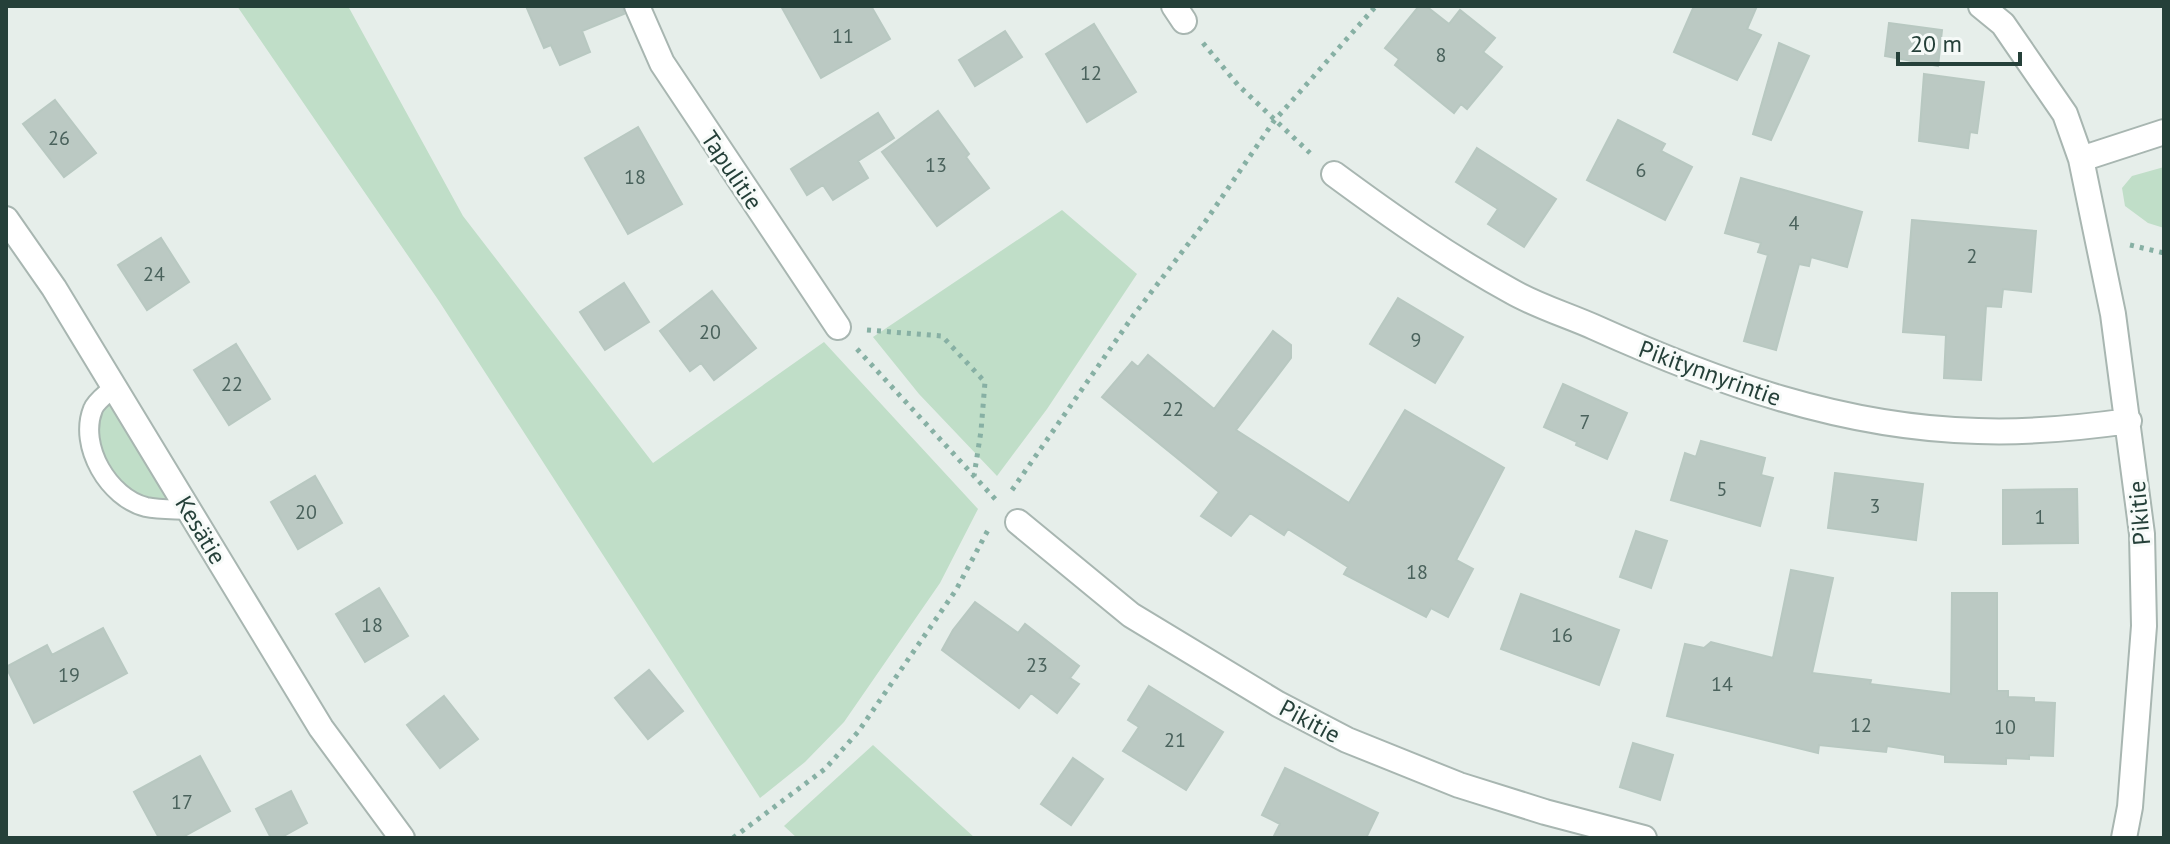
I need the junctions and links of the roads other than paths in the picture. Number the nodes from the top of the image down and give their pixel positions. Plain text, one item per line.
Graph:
1 (637, 6) edge
2 (1981, 6) edge
3 (2164, 132) edge
4 (2081, 159) junction
5 (1334, 174) road end
6 (6, 219) edge
7 (838, 327) road end
8 (114, 387) junction
9 (2129, 421) junction
10 (190, 510) junction
11 (1009, 513) road end
12 (402, 838) edge
13 (1644, 838) edge
14 (2124, 838) edge

1 - 7 street, Tapulitie
2 - 4 street, Pikitie
3 - 4 street
4 - 9 street, Pikitie
5 - 9 street, Pikitynnyrintie
6 - 8 street, Kesätie
8 - 10 street, Kesätie
8 - 10 lane
9 - 14 street, Pikitie
10 - 12 street, Kesätie
11 - 13 street, Pikitie

